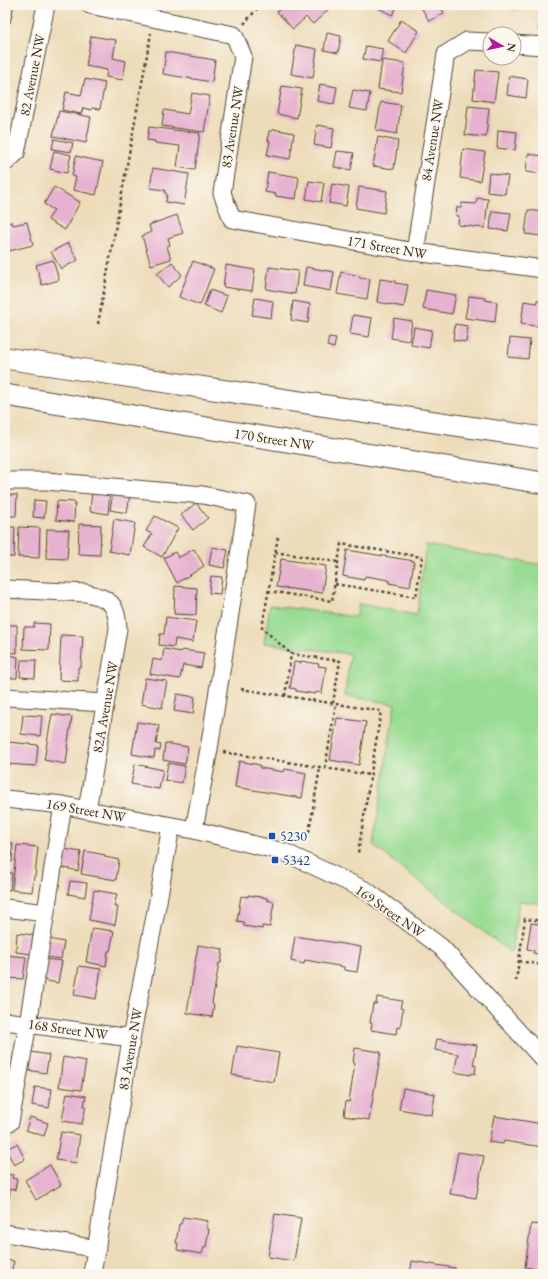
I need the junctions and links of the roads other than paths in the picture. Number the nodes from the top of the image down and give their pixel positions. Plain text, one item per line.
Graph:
1 (46, 5) edge
2 (90, 5) edge
3 (482, 42) edge
4 (522, 45) edge
5 (540, 46) edge
6 (5, 163) edge
7 (232, 219) joint
8 (415, 252) junction
9 (543, 269) edge
10 (5, 358) edge
11 (5, 395) edge
12 (543, 438) edge
13 (5, 481) edge
14 (543, 483) edge
15 (5, 589) edge
16 (5, 696) edge
17 (105, 704) junction
18 (5, 799) edge
19 (63, 805) junction
20 (87, 810) junction
21 (170, 826) junction
22 (194, 830) junction
23 (5, 908) edge
24 (46, 913) junction
25 (5, 1021) edge
26 (28, 1024) junction
27 (131, 1038) junction
28 (543, 1059) edge
29 (5, 1122) edge
30 (5, 1234) edge
31 (97, 1249) junction
32 (92, 1274) edge

1 - 6 street, 82 Avenue NW
2 - 7 street, 83 Avenue NW
3 - 8 street, 84 Avenue NW
4 - 5 street
7 - 8 street, 171 Street NW
8 - 9 street, 171 Street NW
10 - 12 main road
11 - 14 main road, 170 Street NW
13 - 22 street
15 - 17 street, 82A Avenue NW
16 - 17 street
17 - 20 street, 82A Avenue NW
18 - 19 street, 169 Street NW
19 - 20 street, 169 Street NW
19 - 24 street
20 - 21 street, 169 Street NW
21 - 22 street, 169 Street NW
21 - 27 street, 83 Avenue NW
22 - 28 street, 169 Street NW
23 - 24 street
24 - 26 street
25 - 26 street, 168 Street NW
26 - 27 street, 168 Street NW
26 - 29 street
27 - 31 street, 83 Avenue NW
30 - 31 street
31 - 32 street, 83 Avenue NW

